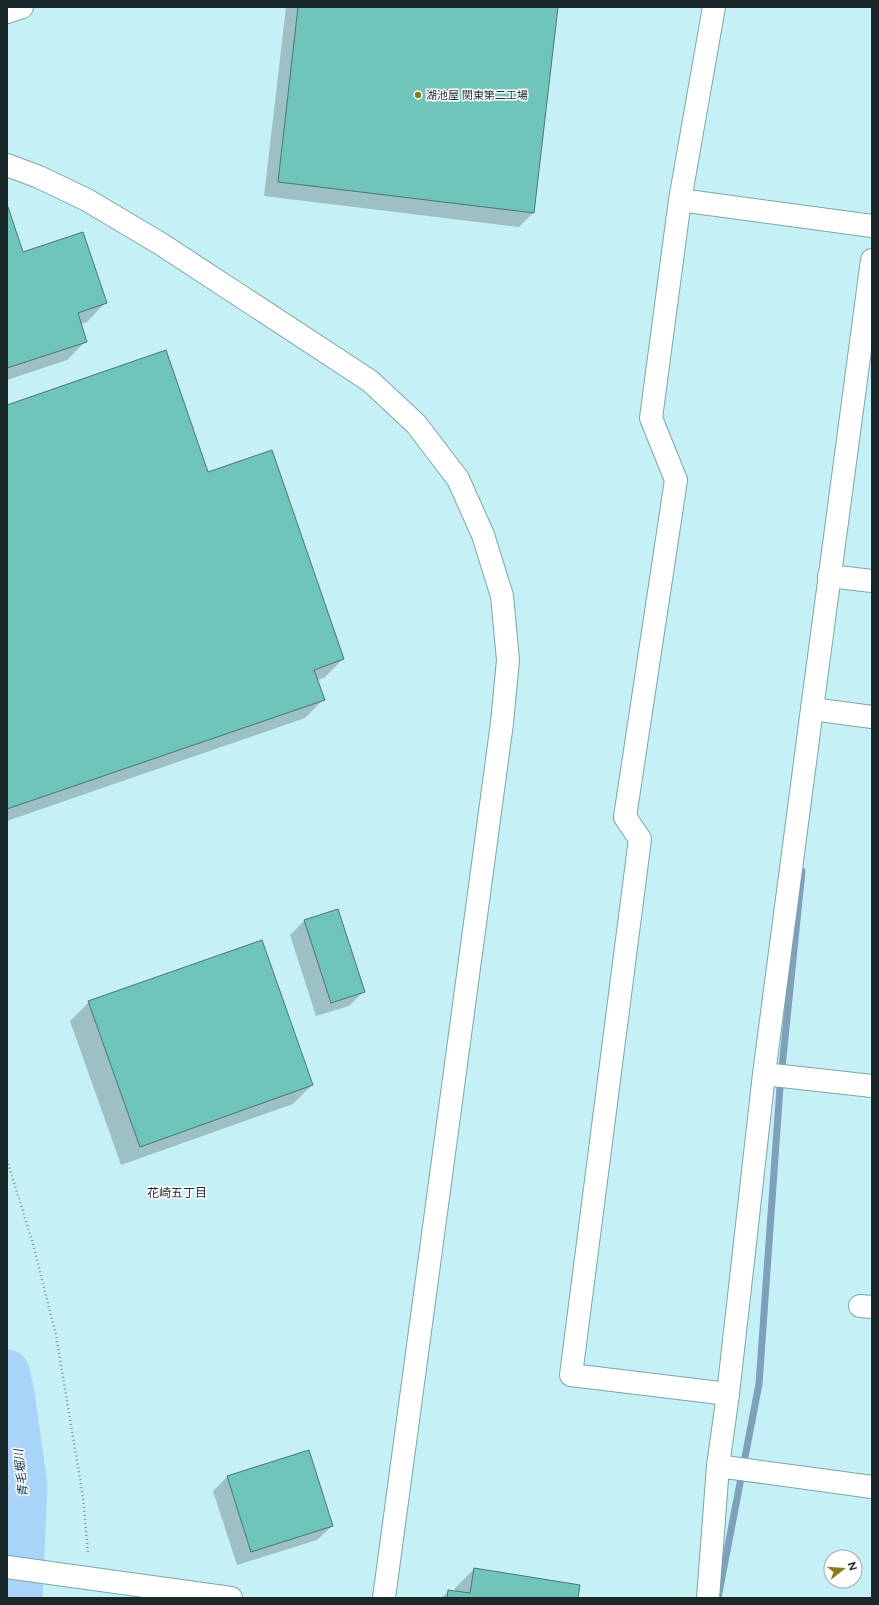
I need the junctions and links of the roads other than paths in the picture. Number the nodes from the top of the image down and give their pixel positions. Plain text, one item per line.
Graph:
1 (22, 7) edge
2 (714, 7) edge
3 (7, 12) edge
4 (7, 165) edge
5 (680, 200) junction
6 (872, 226) edge
7 (872, 260) edge
8 (867, 325) edge
9 (829, 576) junction
10 (872, 581) edge
11 (812, 709) junction
12 (872, 717) edge
13 (764, 1074) junction
14 (872, 1086) edge
15 (728, 1394) junction
16 (718, 1466) junction
17 (872, 1487) edge
18 (7, 1567) edge
19 (231, 1598) edge
20 (384, 1598) edge
21 (708, 1598) edge

1 - 3 street
2 - 5 street
4 - 20 street
5 - 6 street
5 - 15 street
7 - 8 street
8 - 9 street
9 - 10 street
9 - 11 street
11 - 12 street
11 - 13 street
13 - 14 street
13 - 15 street
15 - 16 street
16 - 17 street
16 - 21 street
18 - 19 street

